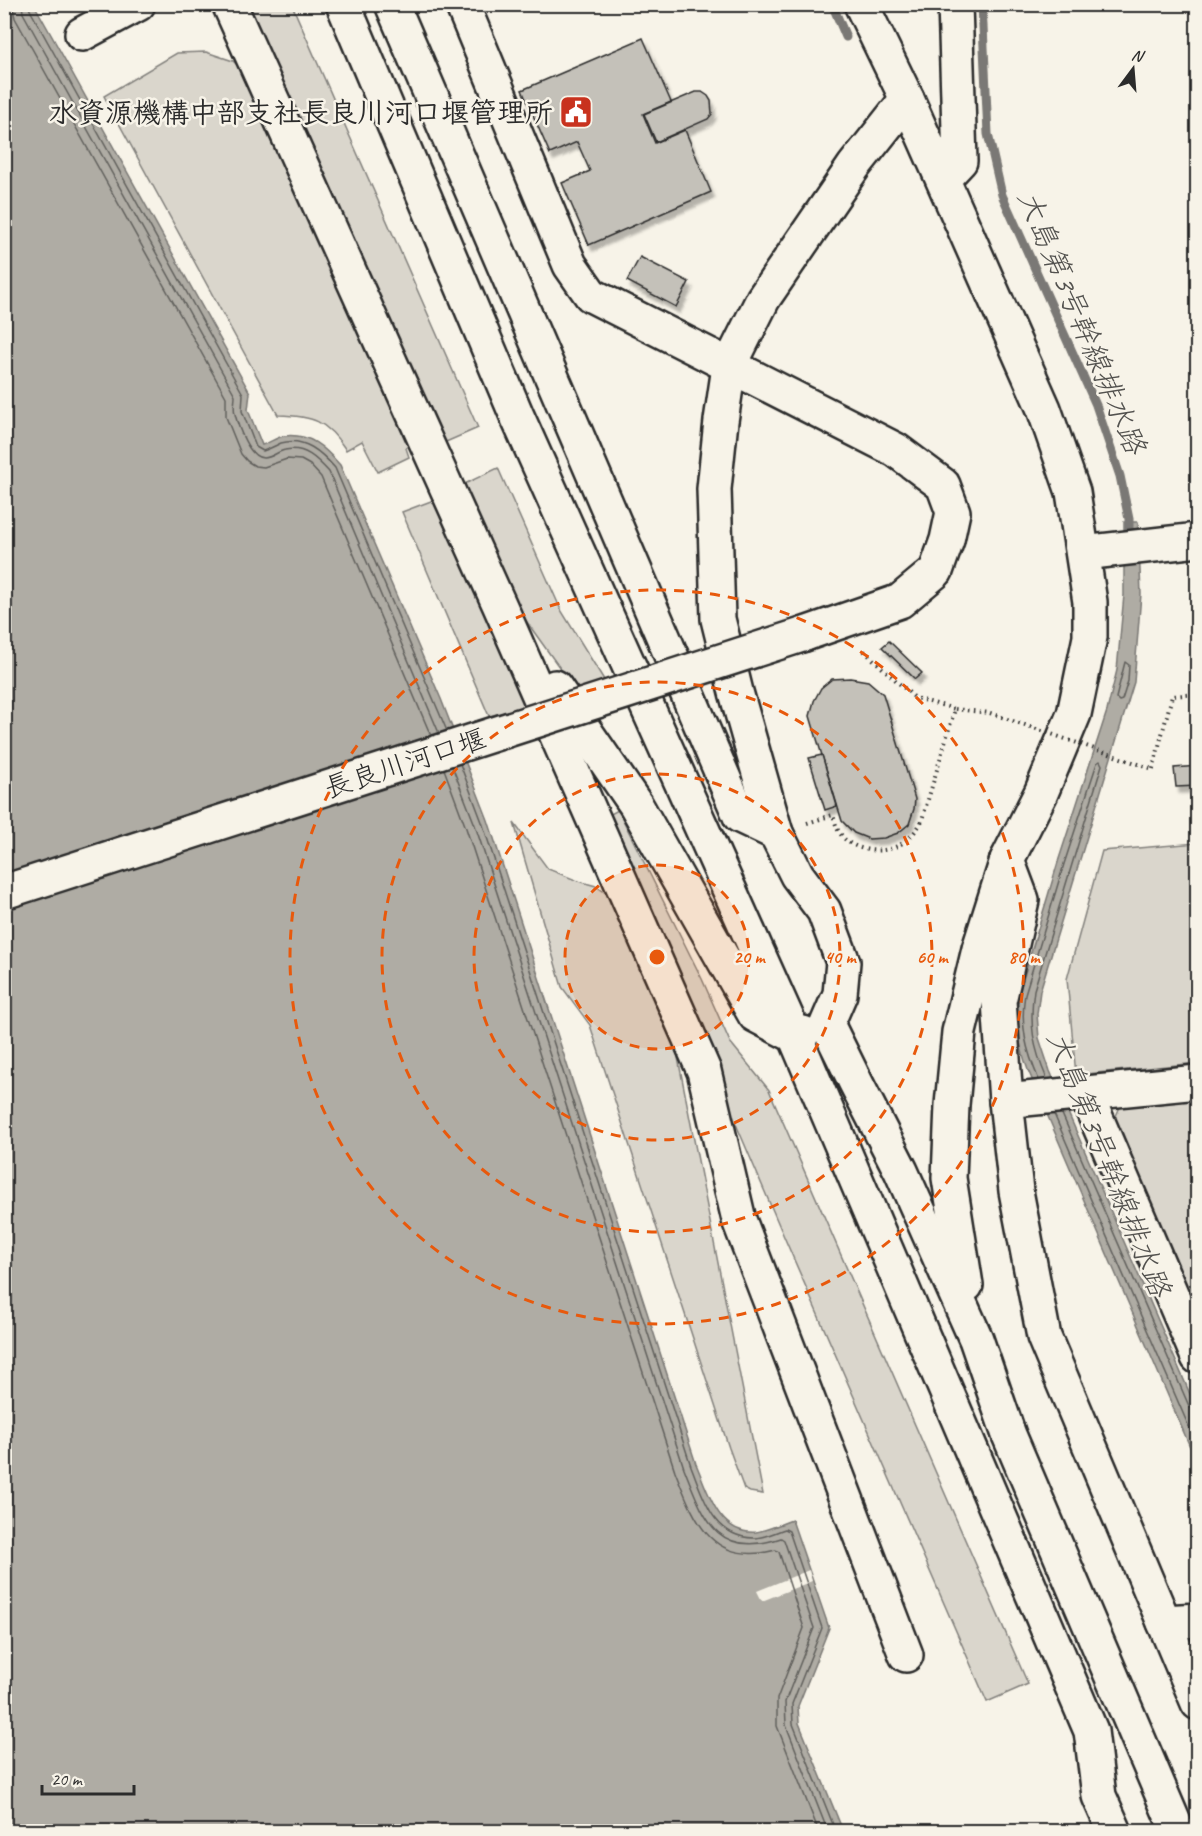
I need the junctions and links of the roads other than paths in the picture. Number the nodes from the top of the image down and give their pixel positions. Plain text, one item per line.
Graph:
1 (138, 4) edge
2 (229, 4) edge
3 (343, 4) edge
4 (392, 4) edge
5 (462, 4) edge
6 (861, 4) edge
7 (955, 4) edge
8 (82, 34) dead end
9 (907, 99) junction
10 (943, 179) junction
11 (729, 367) junction
12 (1197, 540) edge
13 (1095, 551) junction
14 (499, 604) junction
15 (776, 832) junction
16 (1007, 860) junction
17 (4, 892) edge
18 (827, 1024) junction
19 (795, 1036) junction
20 (1197, 1082) edge
21 (1078, 1095) junction
22 (1019, 1100) junction
23 (976, 1339) junction
24 (1197, 1357) edge
25 (1197, 1620) edge
26 (1164, 1622) junction
27 (906, 1655) dead end
28 (1197, 1703) edge
29 (1146, 1756) junction
30 (1114, 1832) edge
31 (1156, 1832) edge
32 (1178, 1832) edge

1 - 8 street
2 - 14 street
3 - 19 street
4 - 15 street
5 - 11 street, 長良川河口堰
6 - 9 street
7 - 10 street
9 - 10 street
9 - 11 street
10 - 13 street
11 - 15 street
11 - 17 street, 長良川河口堰, bridge
12 - 13 street
13 - 16 street
14 - 19 street
14 - 27 street
15 - 18 street
16 - 22 street
16 - 23 street
18 - 19 street
18 - 23 street
19 - 30 street
20 - 21 street
21 - 22 street
21 - 24 street
22 - 26 street
23 - 29 street
25 - 26 street
26 - 28 street
29 - 31 street
29 - 32 street

